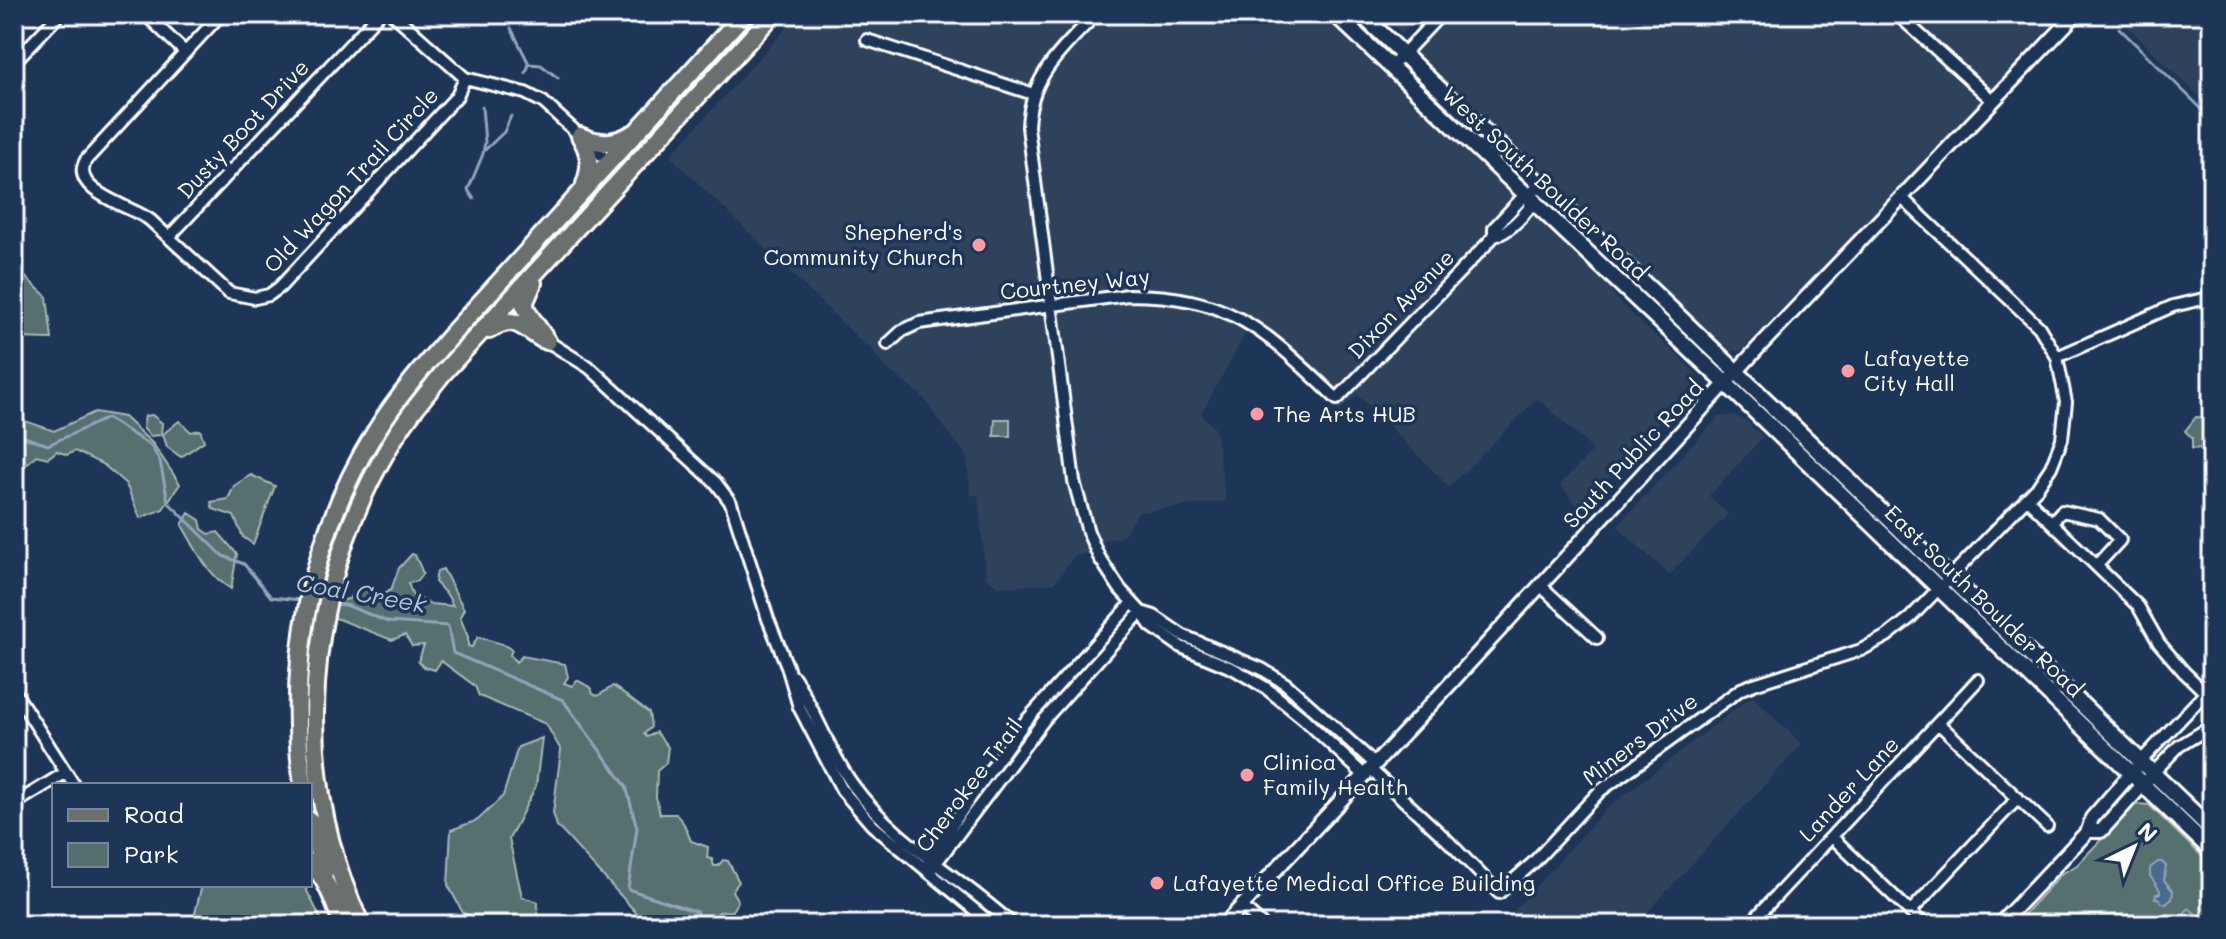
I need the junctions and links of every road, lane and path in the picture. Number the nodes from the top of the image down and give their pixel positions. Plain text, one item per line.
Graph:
1 (60, 14) edge
2 (145, 14) edge
3 (221, 14) edge
4 (379, 14) edge
5 (393, 14) edge
6 (744, 14) edge
7 (773, 14) edge
8 (1096, 14) edge
9 (1335, 14) edge
10 (1361, 14) edge
11 (1441, 14) edge
12 (1897, 14) edge
13 (2076, 14) edge
14 (867, 40) dead end
15 (185, 52) junction
16 (1403, 54) junction
17 (14, 62) edge
18 (1391, 67) junction
19 (465, 78) junction
20 (1033, 94) junction
21 (1992, 100) junction
22 (635, 131) junction
23 (580, 136) junction
24 (609, 162) junction
25 (1541, 186) junction
26 (580, 192) junction
27 (1902, 198) junction
28 (1529, 199) junction
29 (602, 200) junction
30 (169, 237) junction
31 (543, 263) junction
32 (2212, 297) edge
33 (1051, 305) junction
34 (476, 337) junction
35 (547, 341) junction
36 (888, 344) dead end
37 (2057, 357) junction
38 (1731, 378) junction
39 (1337, 399) joint
40 (2026, 498) junction
41 (2052, 522) junction
42 (2097, 565) junction
43 (1943, 582) junction
44 (1540, 585) junction
45 (1132, 603) junction
46 (1141, 612) junction
47 (1597, 638) dead end
48 (1978, 680) dead end
49 (14, 691) edge
50 (2210, 693) edge
51 (1938, 723) junction
52 (2212, 726) edge
53 (2141, 761) junction
54 (1370, 770) junction
55 (65, 773) junction
56 (2153, 773) junction
57 (2131, 774) junction
58 (72, 783) edge
59 (303, 783) edge
60 (2143, 786) junction
61 (2018, 798) junction
62 (14, 804) edge
63 (2047, 826) dead end
64 (312, 829) edge
65 (2212, 830) edge
66 (2088, 831) junction
67 (1832, 837) junction
68 (2212, 851) edge
69 (312, 865) edge
70 (931, 865) junction
71 (326, 883) junction
72 (1242, 906) junction
73 (1910, 912) junction
74 (343, 925) edge
75 (361, 925) edge
76 (993, 925) edge
77 (1013, 925) edge
78 (1224, 925) edge
79 (1262, 925) edge
80 (1749, 925) edge
81 (1924, 925) edge
82 (1999, 925) edge

1 - 17 street
2 - 15 street
3 - 15 street, Old Wagon Trail Circle
4 - 30 street, Dusty Boot Drive
5 - 19 street, Old Wagon Trail Circle
6 - 22 main road
7 - 29 main road
8 - 20 street
9 - 18 main road, West South Boulder Road
10 - 16 main road, West South Boulder Road
11 - 16 street
12 - 21 street
13 - 21 street, South Public Road
14 - 20 street
15 - 30 street, Old Wagon Trail Circle
16 - 18 street
16 - 25 main road, West South Boulder Road
18 - 28 main road, West South Boulder Road
19 - 23 street, Old Wagon Trail Circle
19 - 30 street, Old Wagon Trail Circle
20 - 33 street
21 - 27 street, South Public Road
22 - 23 main road
22 - 24 main road
23 - 24 street, Old Wagon Trail Circle
23 - 26 main road
24 - 26 main road
24 - 29 main road
25 - 28 street, Dixon Avenue
25 - 38 main road, West South Boulder Road
26 - 59 main road
27 - 37 street
27 - 38 street, South Public Road
28 - 38 main road, West South Boulder Road
28 - 39 street, Dixon Avenue
29 - 31 main road
31 - 34 main road
31 - 35 main road
32 - 37 street
33 - 36 street, Courtney Way
33 - 39 street, Courtney Way
33 - 45 street
34 - 35 main road
34 - 75 main road
35 - 70 street
37 - 40 street
38 - 43 main road, East South Boulder Road
38 - 44 street, South Public Road
40 - 41 street
40 - 43 street
41 - 42 street
41 - 42 street
42 - 50 street
43 - 53 main road, East South Boulder Road
43 - 54 street, Miners Drive
43 - 57 main road, East South Boulder Road
44 - 47 street
44 - 54 street, South Public Road
45 - 46 street
45 - 70 street, Cherokee Trail
46 - 54 street
46 - 70 street, Cherokee Trail
48 - 51 street, Lander Lane
49 - 55 street
50 - 53 street
51 - 61 street
51 - 67 street, Lander Lane
52 - 56 street
53 - 56 main road, East South Boulder Road
53 - 57 street
54 - 72 street, South Public Road
55 - 58 street
55 - 62 street
56 - 60 street
56 - 65 main road, East South Boulder Road
57 - 60 main road, East South Boulder Road
57 - 66 street
60 - 66 street
60 - 68 main road, East South Boulder Road
61 - 63 street
61 - 73 street
64 - 71 main road
66 - 82 street
67 - 73 street
67 - 80 street, Lander Lane
69 - 71 main road
70 - 76 street
70 - 77 street
71 - 74 main road
72 - 78 street, South Public Road
72 - 79 street
73 - 81 street

